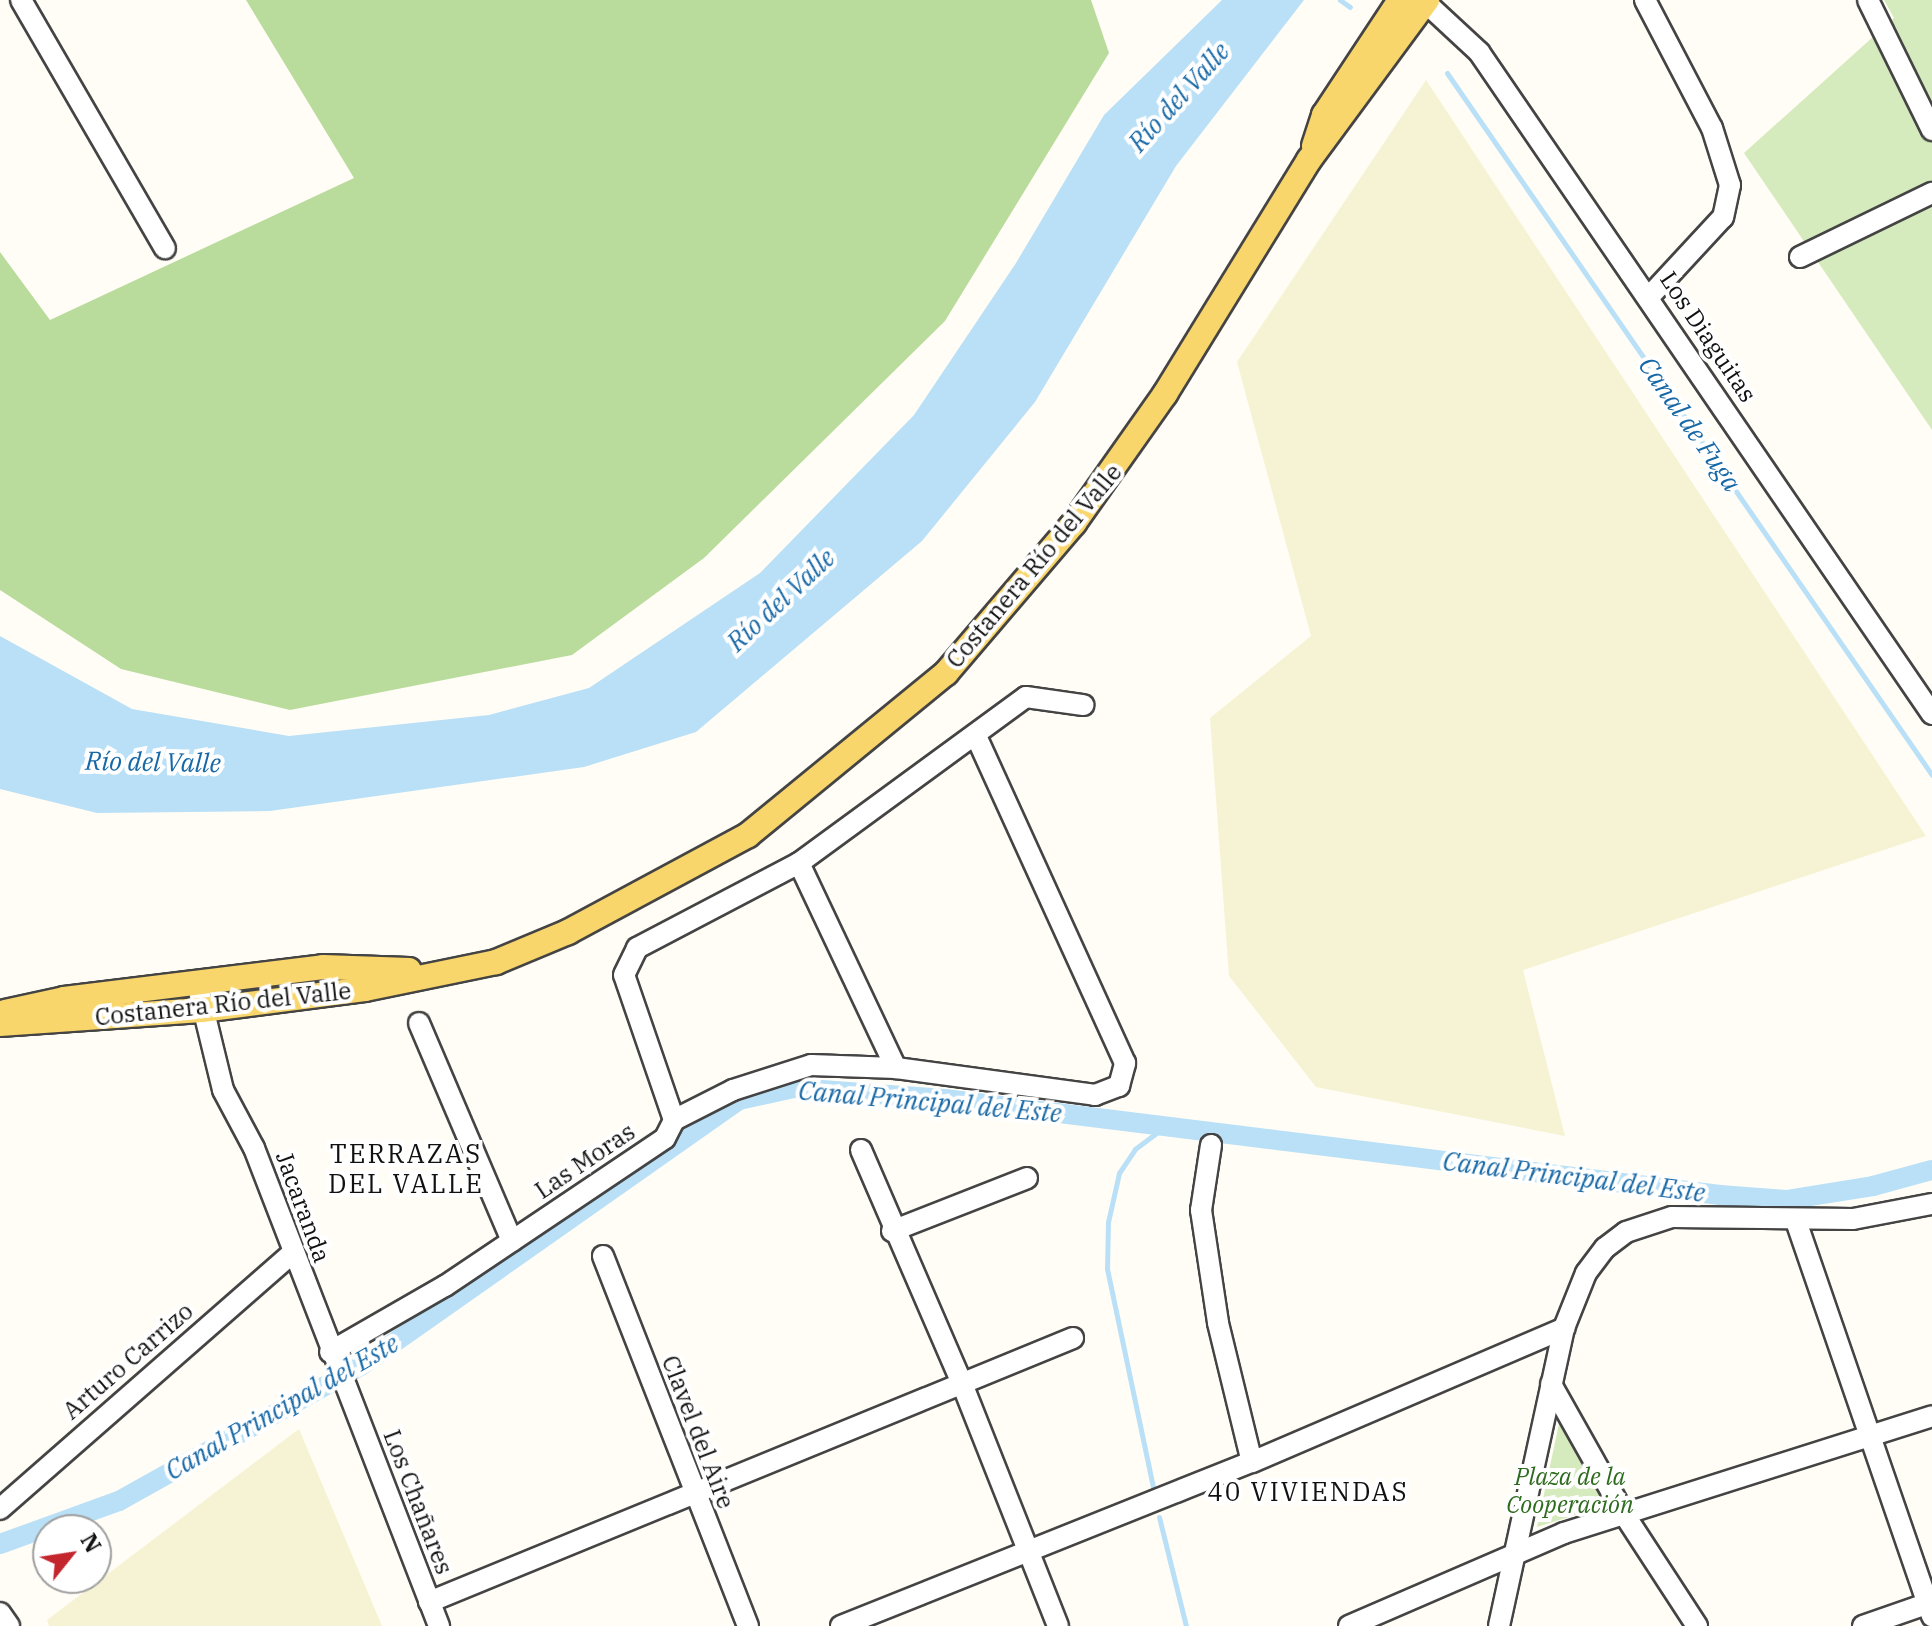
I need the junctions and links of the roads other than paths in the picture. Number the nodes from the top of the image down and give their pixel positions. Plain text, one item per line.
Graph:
1 (21, 0) edge
2 (1400, 0) edge
3 (1645, 0) edge
4 (1868, 0) edge
5 (1426, 1) edge
6 (1932, 130) edge
7 (1309, 160) junction
8 (1932, 193) edge
9 (165, 248) dead end
10 (1800, 257) dead end
11 (1649, 297) junction
12 (1083, 705) dead end
13 (1932, 714) edge
14 (976, 736) junction
15 (799, 863) junction
16 (443, 971) junction
17 (197, 983) junction
18 (202, 1010) junction
19 (0, 1013) edge
20 (419, 1023) dead end
21 (0, 1024) edge
22 (896, 1068) junction
23 (674, 1120) junction
24 (1211, 1145) dead end
25 (861, 1150) dead end
26 (1027, 1178) dead end
27 (1932, 1204) edge
28 (1796, 1221) junction
29 (892, 1231) junction
30 (512, 1241) junction
31 (291, 1254) junction
32 (603, 1256) dead end
33 (1564, 1328) junction
34 (1073, 1338) dead end
35 (331, 1356) junction
36 (1551, 1384) junction
37 (963, 1386) junction
38 (349, 1396) joint
39 (1932, 1416) edge
40 (1869, 1438) junction
41 (1252, 1462) junction
42 (692, 1493) junction
43 (0, 1509) edge
44 (1624, 1514) junction
45 (1029, 1552) junction
46 (1514, 1555) junction
47 (429, 1602) junction
48 (1931, 1607) edge
49 (0, 1613) edge
50 (9, 1626) edge
51 (439, 1626) edge
52 (748, 1626) edge
53 (841, 1626) edge
54 (1058, 1626) edge
55 (1349, 1626) edge
56 (1499, 1626) edge
57 (1697, 1626) edge
58 (1863, 1626) edge

1 - 9 street
2 - 7 main road, Costanera Río del Valle
3 - 11 street
4 - 6 street
5 - 7 main road, Costanera Río del Valle
5 - 11 street, Los Diaguitas
7 - 16 main road, Costanera Río del Valle
8 - 10 street
11 - 13 street, Los Diaguitas
12 - 14 street
14 - 15 street
14 - 22 street, Las Moras
15 - 22 street
15 - 23 street
16 - 17 main road, Costanera Río del Valle
16 - 18 main road, Costanera Río del Valle
17 - 18 street, Jacaranda
17 - 19 main road, Costanera Río del Valle
18 - 21 main road, Costanera Río del Valle
18 - 31 street, Jacaranda
20 - 30 street
22 - 23 street, Las Moras
23 - 30 street, Las Moras
24 - 41 street
25 - 29 street
26 - 29 street
27 - 28 street
28 - 33 street
28 - 40 street
29 - 37 street
30 - 35 street, Las Moras
31 - 35 street, Jacaranda
31 - 43 street, Arturo Carrizo
32 - 42 street, Clavel del Aire
33 - 36 street
33 - 41 street
34 - 37 street
35 - 38 street, Jacaranda
36 - 44 street
36 - 46 street
37 - 42 street
37 - 45 street
38 - 47 street, Los Chañares
39 - 40 street
40 - 44 street
40 - 48 street
41 - 45 street
42 - 47 street
42 - 52 street, Clavel del Aire
44 - 46 street
44 - 57 street
45 - 53 street
45 - 54 street
46 - 55 street
46 - 56 street
47 - 51 street, Los Chañares
48 - 58 street
49 - 50 street

